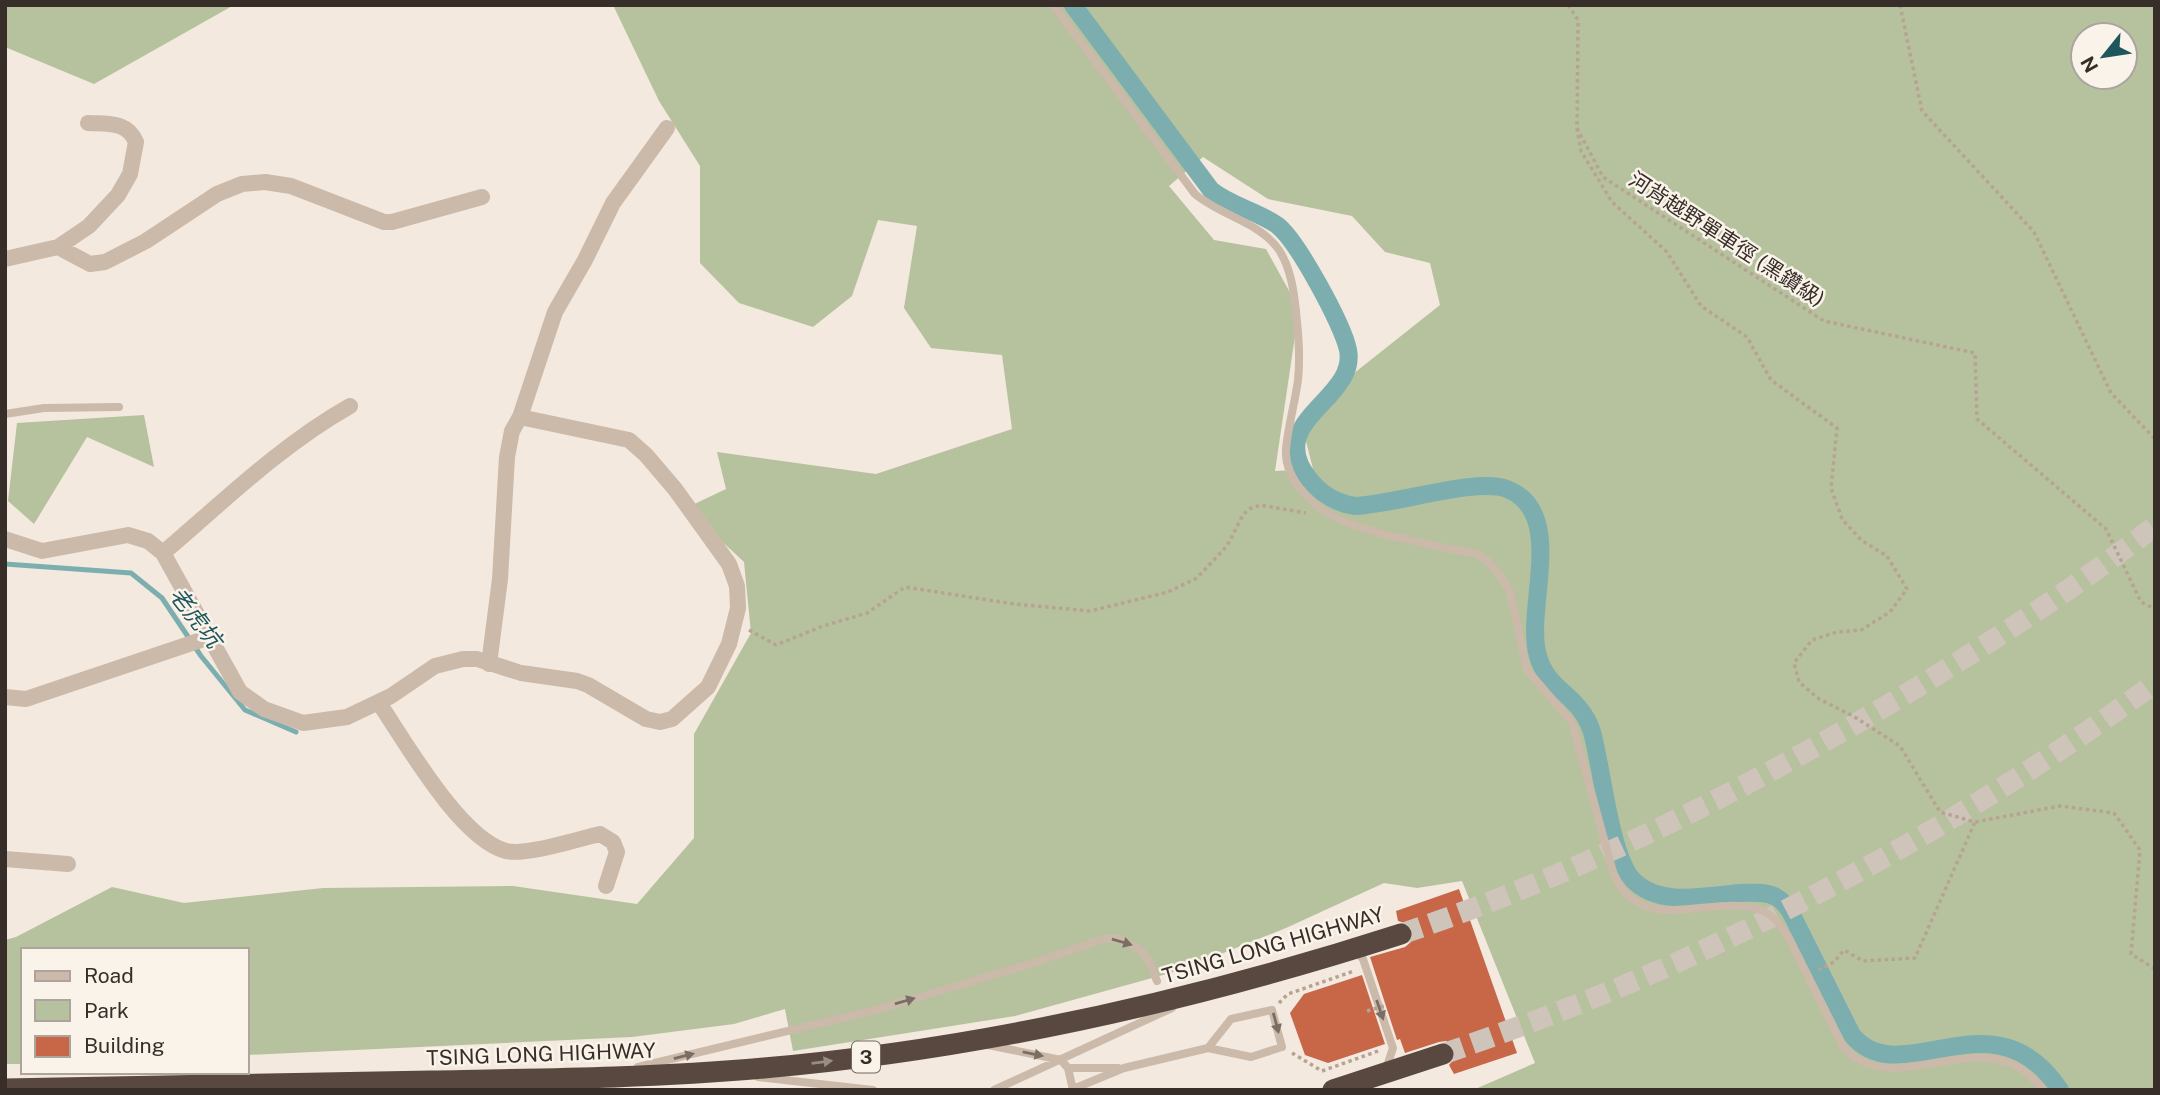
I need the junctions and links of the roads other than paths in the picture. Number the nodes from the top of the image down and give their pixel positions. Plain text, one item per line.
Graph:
1 (1053, 5) edge
2 (88, 123) dead end
3 (667, 128) dead end
4 (482, 197) dead end
5 (58, 247) junction
6 (5, 259) edge
7 (350, 406) dead end
8 (119, 407) dead end
9 (5, 414) edge
10 (520, 417) junction
11 (5, 540) edge
12 (163, 553) junction
13 (206, 639) junction
14 (489, 664) junction
15 (5, 697) edge
16 (379, 703) junction
17 (5, 859) edge
18 (68, 864) dead end
19 (607, 886) dead end
20 (1401, 934) tunnel mouth
21 (1359, 957) junction
22 (1157, 981) dead end
23 (1212, 990) junction
24 (972, 1042) junction
25 (1208, 1048) junction
26 (1443, 1054) tunnel mouth
27 (1061, 1060) junction
28 (1069, 1068) junction
29 (1124, 1068) junction
30 (710, 1072) junction
31 (1384, 1074) junction
32 (594, 1078) junction
33 (5, 1089) edge
34 (1073, 1089) edge
35 (873, 1090) edge
36 (993, 1090) edge
37 (1333, 1090) edge
38 (2044, 1090) edge

1 - 38 lane
2 - 5 street
3 - 10 street
4 - 5 street
5 - 6 street
7 - 12 street
8 - 9 lane
10 - 14 street
10 - 14 street
11 - 12 street
12 - 13 street
13 - 15 street
13 - 16 street
14 - 16 street
16 - 19 street
17 - 18 street
20 - 21 highway, TSING LONG HIGHWAY / 3
21 - 23 highway, TSING LONG HIGHWAY / 3
21 -> 31 lane
32 -> 22 lane
23 - 24 highway, TSING LONG HIGHWAY / 3
23 - 27 lane
24 -> 27 lane
30 -> 24 highway, TSING LONG HIGHWAY / 3
25 -> 25 lane
25 - 29 lane
26 - 31 highway
27 - 28 lane
27 - 36 lane
28 - 29 lane
28 - 34 lane
29 - 34 lane
30 - 32 highway, TSING LONG HIGHWAY / 3
30 - 35 lane
31 - 37 highway
32 - 33 highway, TSING LONG HIGHWAY / 3

